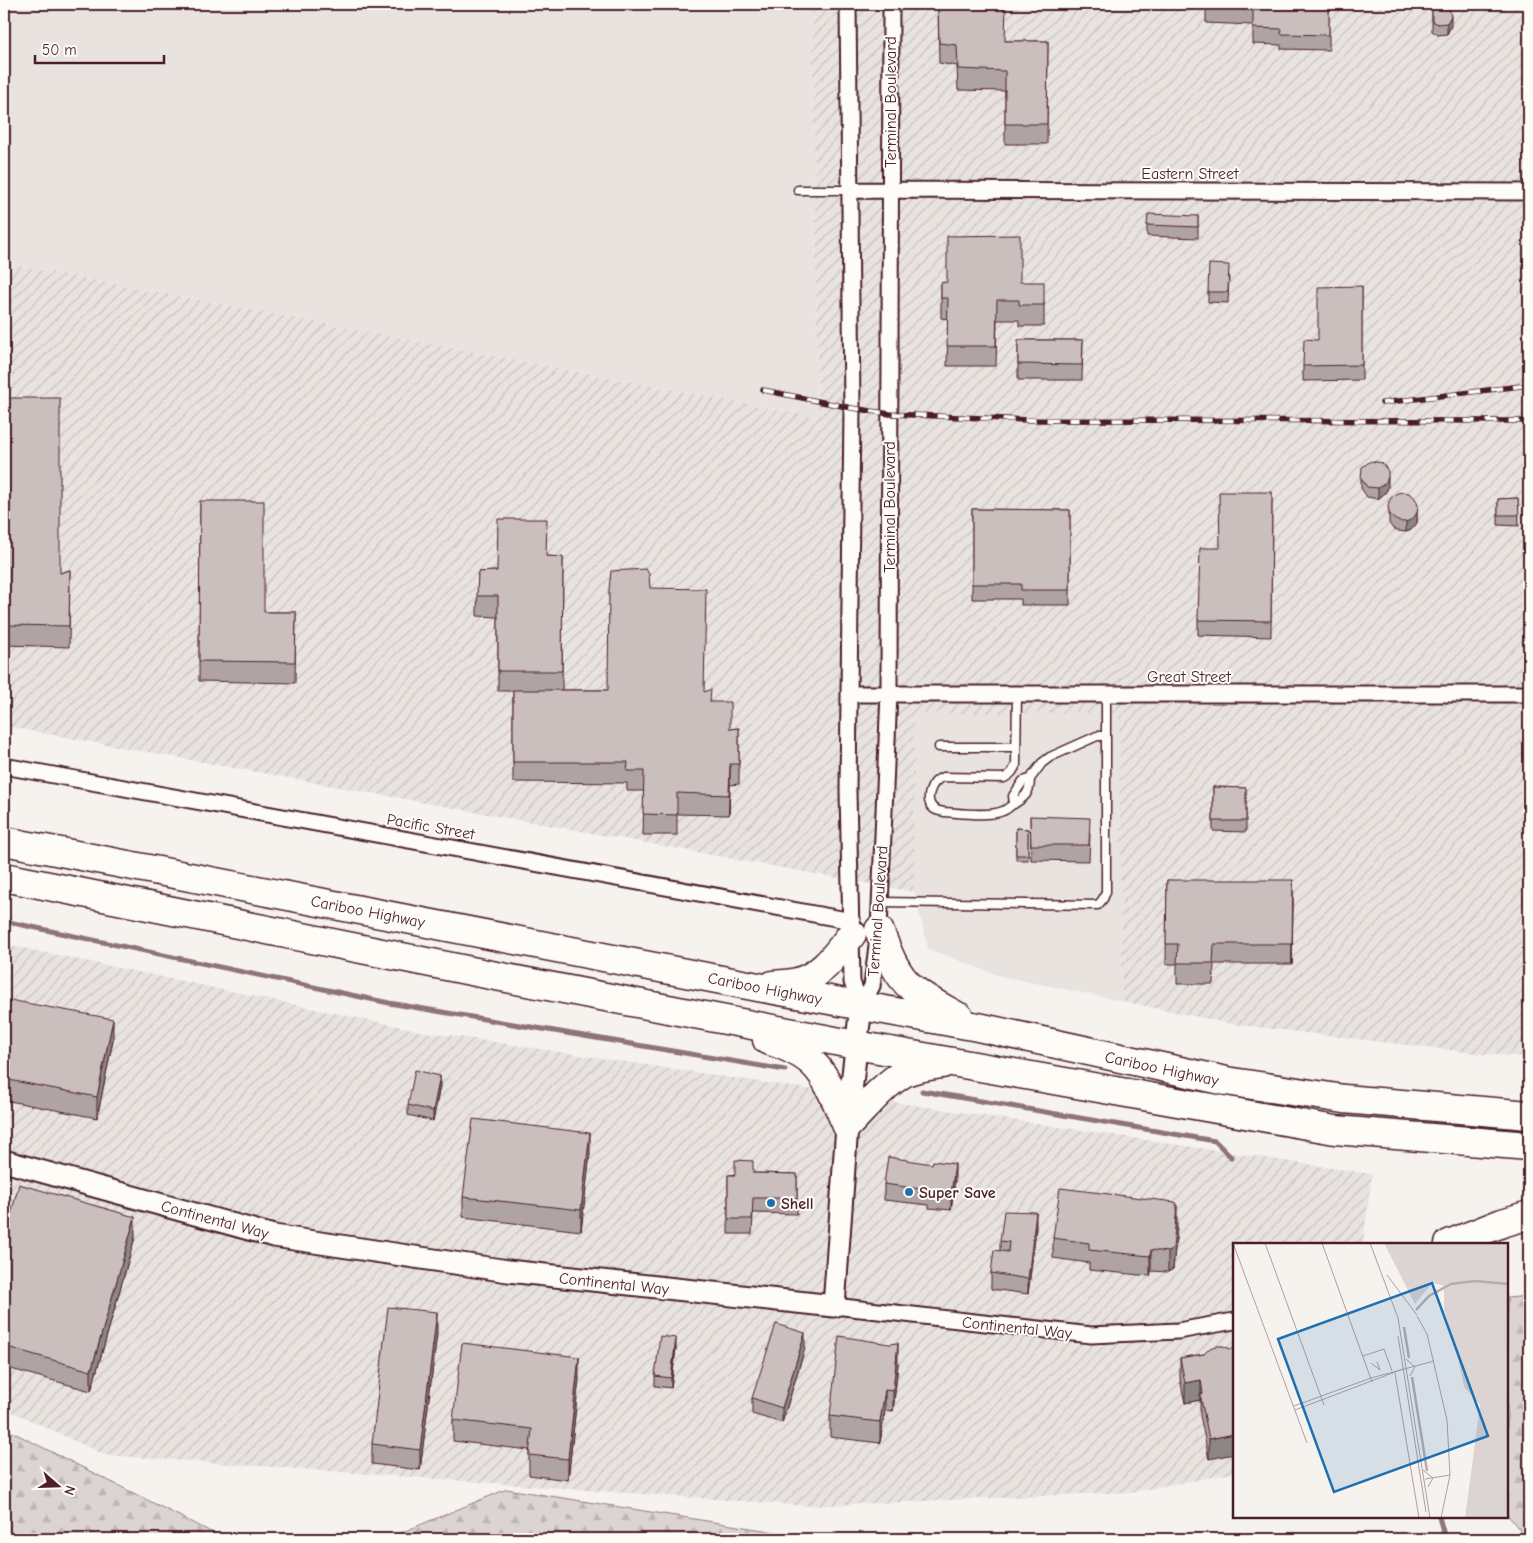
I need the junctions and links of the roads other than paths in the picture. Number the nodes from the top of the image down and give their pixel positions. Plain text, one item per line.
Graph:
1 (848, 4) edge
2 (890, 4) edge
3 (890, 189) junction
4 (798, 190) dead end
5 (851, 190) junction
6 (1529, 192) edge
7 (1017, 693) junction
8 (1106, 693) junction
9 (849, 694) junction
10 (889, 694) junction
11 (1529, 694) edge
12 (1106, 736) junction
13 (939, 747) dead end
14 (1016, 747) junction
15 (4, 766) edge
16 (4, 841) edge
17 (4, 858) edge
18 (123, 864) junction
19 (4, 877) edge
20 (880, 902) junction
21 (861, 928) junction
22 (496, 976) junction
23 (758, 987) junction
24 (645, 1005) junction
25 (861, 1006) junction
26 (978, 1028) junction
27 (856, 1044) junction
28 (958, 1063) junction
29 (1226, 1081) junction
30 (1529, 1115) edge
31 (847, 1126) junction
32 (1529, 1146) edge
33 (4, 1161) edge
34 (1529, 1215) edge
35 (1452, 1243) edge
36 (834, 1306) junction
37 (1233, 1321) edge

1 - 5 street, Terminal Boulevard
2 - 3 street, Terminal Boulevard
3 - 5 street, Eastern Street
3 - 6 street, Eastern Street
3 - 10 street, Terminal Boulevard
4 - 5 lane
5 - 9 street, Terminal Boulevard
7 - 8 street, Great Street
7 - 10 street, Great Street
7 - 14 lane
8 - 11 street, Great Street
8 - 12 lane
9 - 10 street, Great Street
9 - 21 street, Terminal Boulevard
10 - 20 street, Terminal Boulevard
12 - 14 lane
12 - 20 lane
13 - 14 lane
15 - 21 street, Pacific Street
16 - 18 highway, Cariboo Highway
17 - 18 highway
18 - 23 highway, Cariboo Highway
19 - 22 highway, Cariboo Highway
20 - 21 street, Terminal Boulevard
21 - 23 highway
21 - 25 street, Terminal Boulevard
21 - 25 street, Terminal Boulevard
21 - 26 highway
22 - 24 highway, Cariboo Highway
22 - 25 highway
23 - 25 highway, Cariboo Highway
24 - 27 highway, Cariboo Highway
24 - 31 highway
25 - 26 highway, Cariboo Highway
25 - 27 street, Terminal Boulevard
26 - 29 highway, Cariboo Highway
27 - 28 highway, Cariboo Highway
27 - 29 highway
27 - 31 street, Terminal Boulevard
28 - 31 highway
28 - 32 highway, Cariboo Highway
29 - 30 highway, Cariboo Highway
31 - 36 street, Terminal Boulevard
33 - 36 street, Continental Way
34 - 35 highway
36 - 37 street, Continental Way

